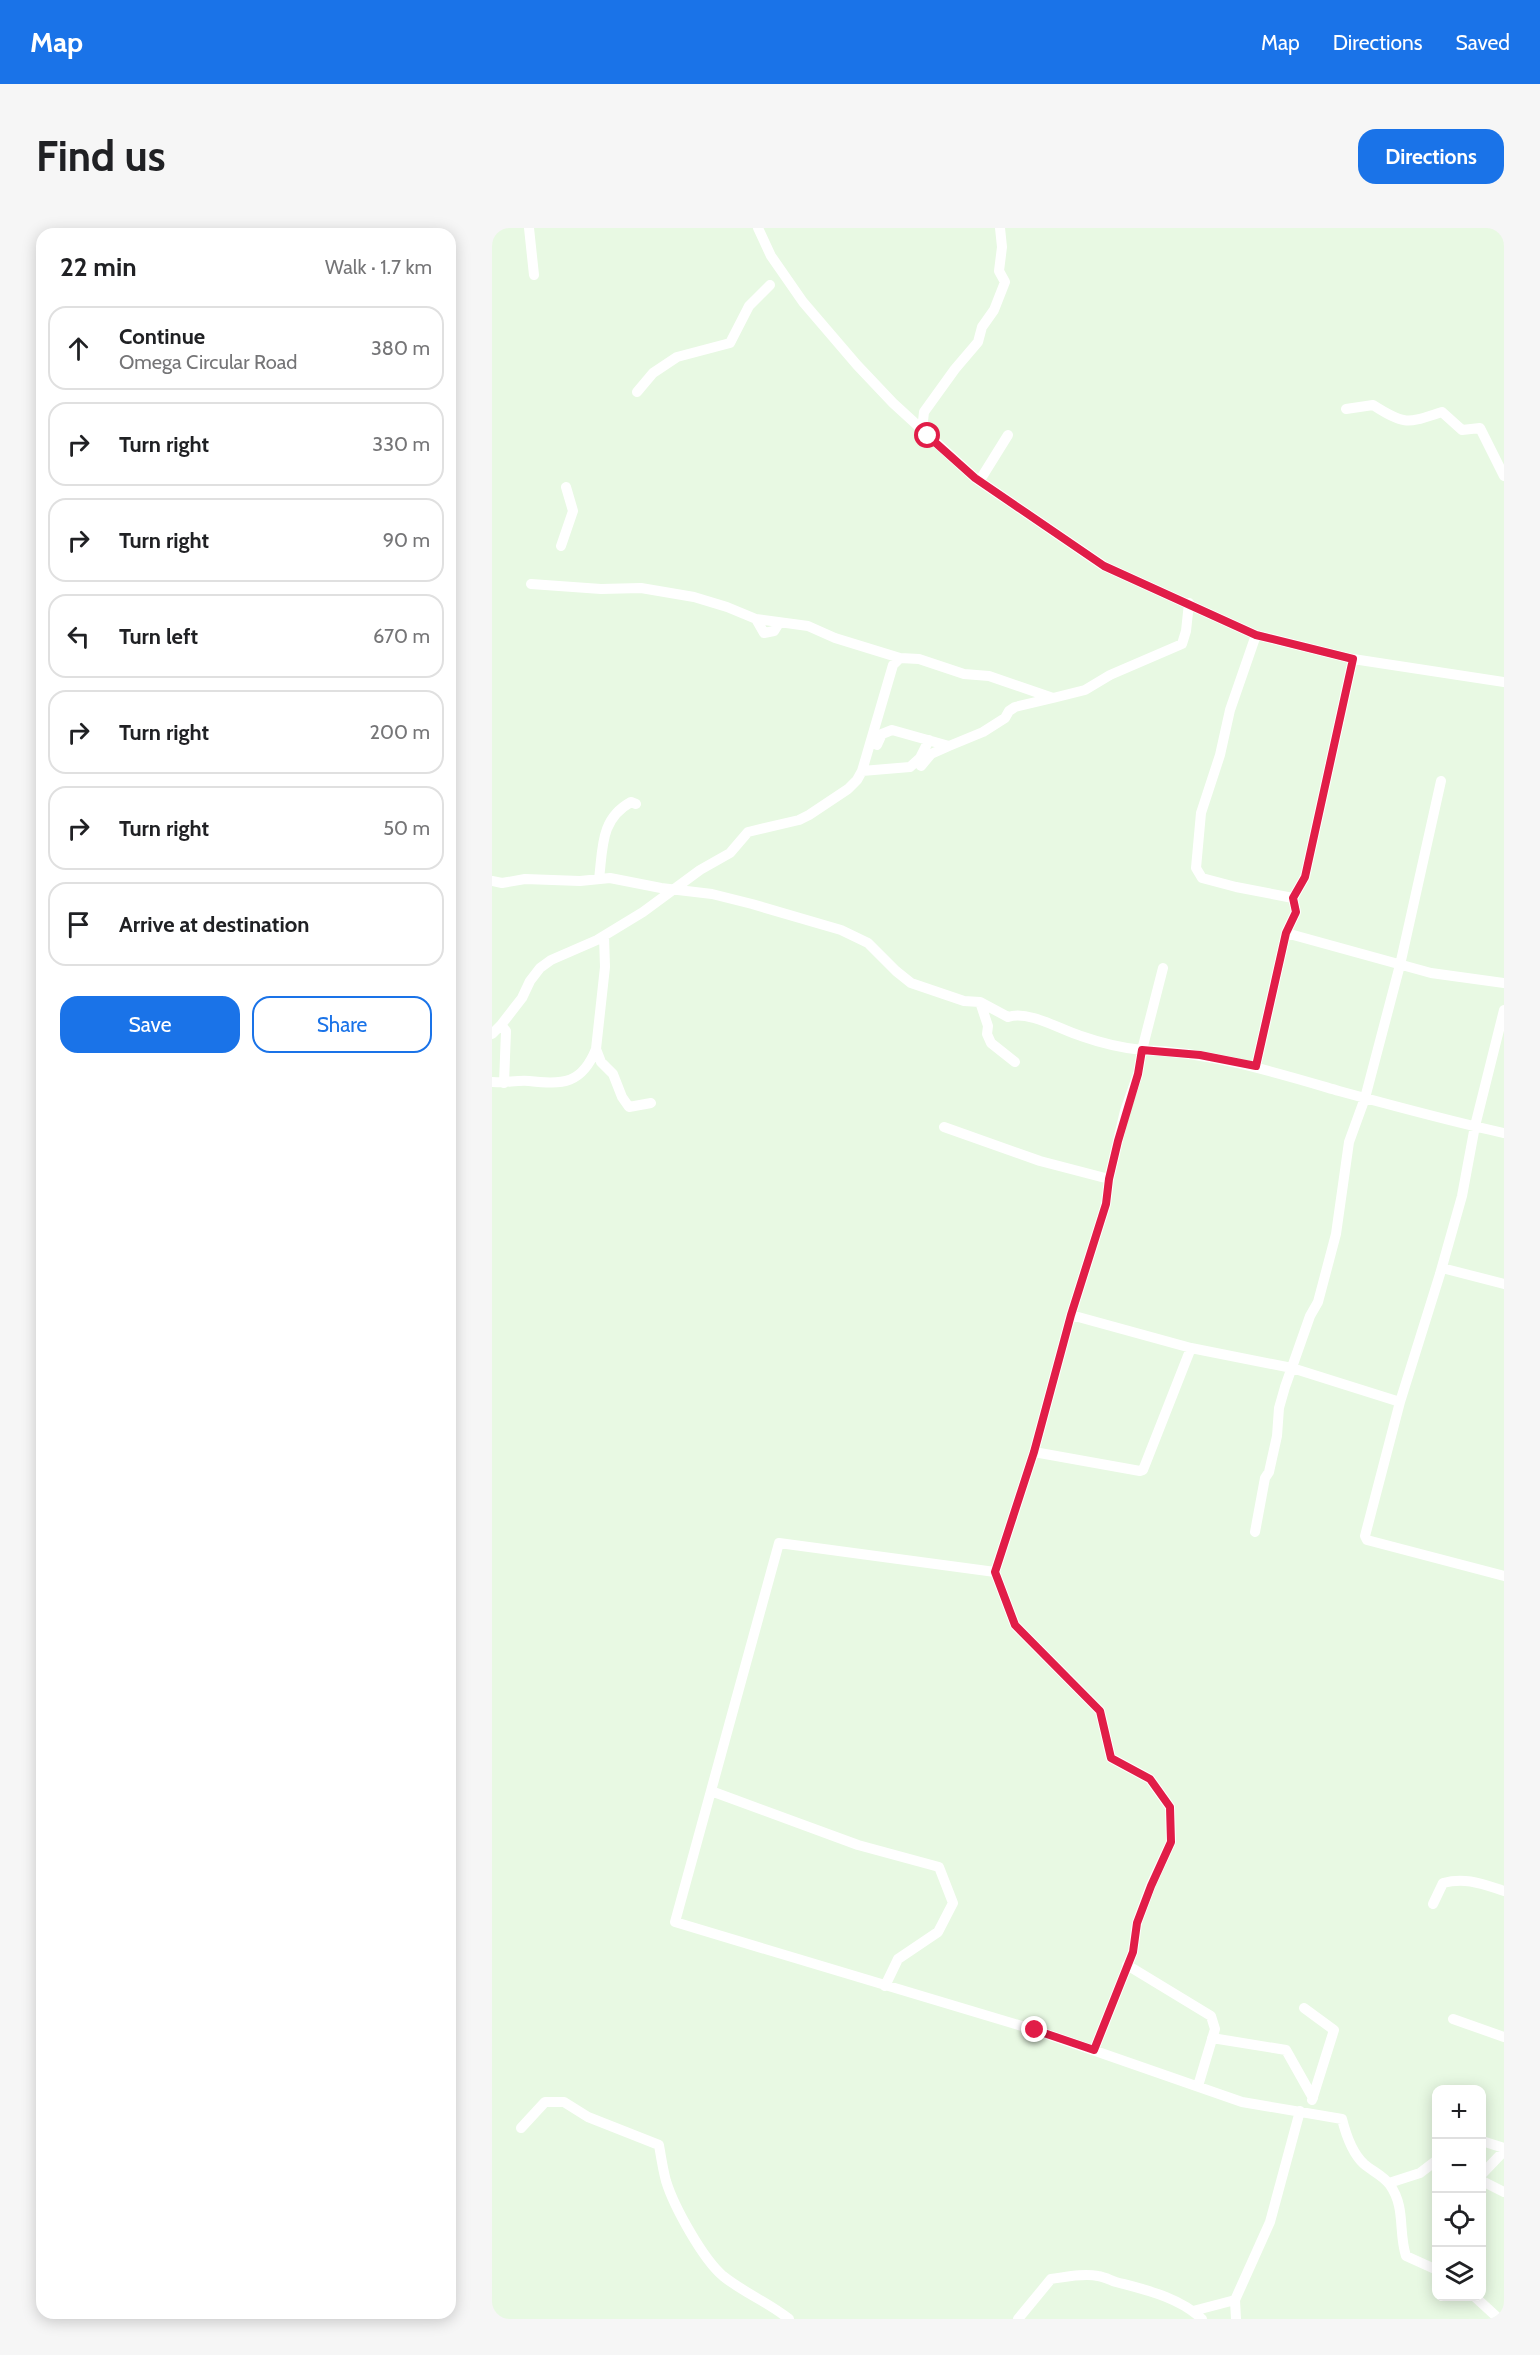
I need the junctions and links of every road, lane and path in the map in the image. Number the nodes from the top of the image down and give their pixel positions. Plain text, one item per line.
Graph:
1 (529, 228) edge
2 (758, 228) edge
3 (999, 228) edge
4 (534, 275) dead end
5 (770, 285) dead end
6 (637, 392) dead end
7 (1346, 409) dead end
8 (922, 430) junction
9 (1008, 435) dead end
10 (1504, 476) edge
11 (980, 480) junction
12 (566, 487) dead end
13 (561, 546) dead end
14 (531, 584) dead end
15 (1189, 603) junction
16 (1256, 635) junction
17 (900, 658) junction
18 (1353, 659) junction
19 (1504, 682) edge
20 (1053, 698) junction
21 (929, 740) junction
22 (949, 746) junction
23 (868, 757) junction
24 (910, 767) junction
25 (862, 771) junction
26 (1441, 781) dead end
27 (636, 804) dead end
28 (599, 879) junction
29 (492, 881) edge
30 (676, 889) junction
31 (1293, 898) junction
32 (1286, 933) junction
33 (604, 936) junction
34 (1400, 965) junction
35 (1163, 968) dead end
36 (1504, 985) edge
37 (980, 1002) junction
38 (1504, 1010) edge
39 (501, 1025) junction
40 (492, 1034) edge
41 (596, 1049) junction
42 (1142, 1050) junction
43 (1015, 1062) dead end
44 (1256, 1066) junction
45 (492, 1082) edge
46 (504, 1083) junction
47 (1365, 1098) junction
48 (651, 1103) dead end
49 (1475, 1126) junction
50 (944, 1127) dead end
51 (1504, 1133) edge
52 (1109, 1179) junction
53 (1442, 1268) junction
54 (1504, 1284) edge
55 (1071, 1315) junction
56 (1191, 1348) junction
57 (1292, 1368) junction
58 (1400, 1402) junction
59 (1034, 1452) junction
60 (1255, 1532) dead end
61 (995, 1572) junction
62 (1504, 1576) edge
63 (711, 1791) junction
64 (1504, 1891) edge
65 (1433, 1904) dead end
66 (1127, 1965) junction
67 (885, 1986) junction
68 (1304, 2008) dead end
69 (1453, 2019) dead end
70 (1504, 2037) edge
71 (1212, 2038) junction
72 (1094, 2050) junction
73 (1198, 2086) junction
74 (1313, 2098) junction
75 (1304, 2112) junction
76 (521, 2128) dead end
77 (1486, 2142) edge
78 (1504, 2149) edge
79 (1432, 2164) edge
80 (1486, 2169) edge
81 (1389, 2183) junction
82 (1486, 2183) edge
83 (1504, 2192) edge
84 (1432, 2268) edge
85 (1235, 2300) junction
86 (1479, 2301) edge
87 (1193, 2311) junction
88 (789, 2319) edge
89 (1018, 2319) edge
90 (1202, 2319) edge
91 (1236, 2319) edge
92 (1499, 2319) edge

1 - 4 street
2 - 8 street
3 - 8 street
5 - 6 street
7 - 10 street
8 - 11 street
9 - 11 street
11 - 15 street
12 - 13 street
14 - 17 street
15 - 16 street
15 - 20 street
16 - 18 street
16 - 31 street
17 - 20 street
17 - 23 street
18 - 19 street
18 - 31 street
20 - 22 street
21 - 22 street
21 - 23 street
21 - 24 street
22 - 24 street
23 - 25 street
24 - 25 street
25 - 30 street
26 - 34 street
27 - 28 street
28 - 29 street
28 - 30 street
30 - 33 street
30 - 37 street
31 - 32 street
32 - 34 street
32 - 44 street
33 - 39 street
33 - 41 street
34 - 36 street
34 - 47 street
35 - 42 street
37 - 42 street
37 - 43 street
38 - 49 street
39 - 40 street
39 - 46 street
41 - 46 street
41 - 48 street
42 - 44 street
42 - 52 street
44 - 47 street
45 - 46 street
47 - 49 street
47 - 57 street
49 - 51 street
49 - 53 street
50 - 52 street
52 - 55 street
53 - 54 street
53 - 58 street
55 - 56 street
55 - 59 street
56 - 57 street
56 - 59 street
57 - 58 street
57 - 60 street
58 - 62 street
59 - 61 street
61 - 63 street
61 - 66 street
63 - 67 street
63 - 67 street
64 - 65 street
66 - 71 street
66 - 72 street
67 - 72 street
68 - 74 street
69 - 70 street
71 - 73 street
71 - 74 street
72 - 73 street
73 - 75 street
74 - 75 street
75 - 81 street
75 - 85 street
76 - 88 street
77 - 78 street
78 - 80 street
79 - 81 street
81 - 84 street
82 - 83 street
85 - 87 street
85 - 91 street
86 - 92 street
87 - 89 street
87 - 90 street

